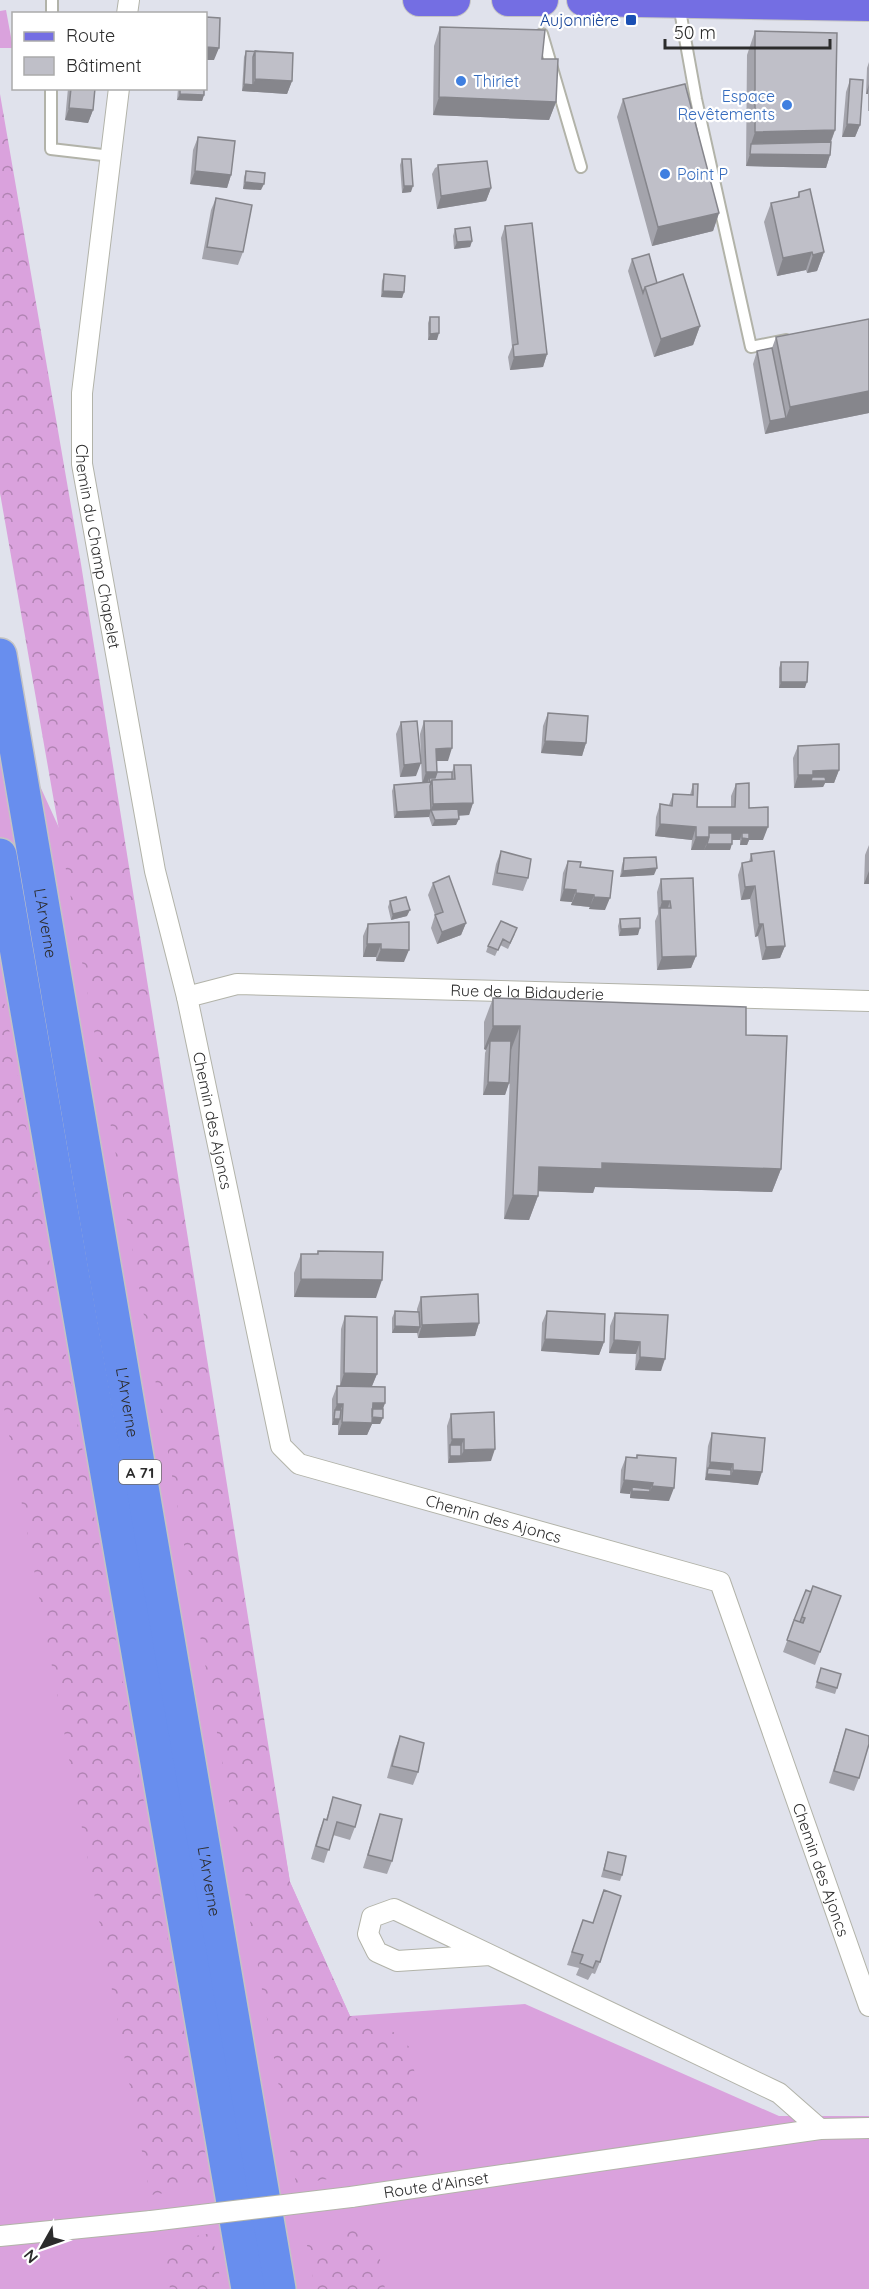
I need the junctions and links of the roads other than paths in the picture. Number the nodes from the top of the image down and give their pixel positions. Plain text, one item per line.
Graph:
1 (419, 0) edge
2 (454, 0) edge
3 (508, 0) edge
4 (542, 0) edge
5 (583, 0) edge
6 (678, 1) edge
7 (807, 2) edge
8 (869, 5) edge
9 (542, 34) edge
10 (51, 90) edge
11 (119, 90) edge
12 (111, 156) junction
13 (581, 167) dead end
14 (794, 339) edge
15 (0, 655) edge
16 (0, 855) edge
17 (187, 998) junction
18 (869, 1002) edge
19 (490, 1955) junction
20 (869, 2006) edge
21 (869, 2128) edge
22 (820, 2129) junction
23 (0, 2236) edge
24 (248, 2289) edge
25 (279, 2289) edge

1 - 2 main road
3 - 4 main road
5 - 6 main road
6 - 7 main road
6 - 14 lane
7 - 8 main road
9 - 13 lane
10 - 12 lane
11 - 12 street, Chemin du Champ Chapelet
12 - 17 street, Chemin du Champ Chapelet
15 - 25 highway, L'Arverne / A 71
16 - 24 highway, L'Arverne / A 71
17 - 18 street, Rue de la Bidauderie
17 - 20 street, Chemin des Ajoncs
19 - 19 street
19 - 22 street
21 - 22 street, Route d'Ainset
22 - 23 street, Route d'Ainset, bridge

